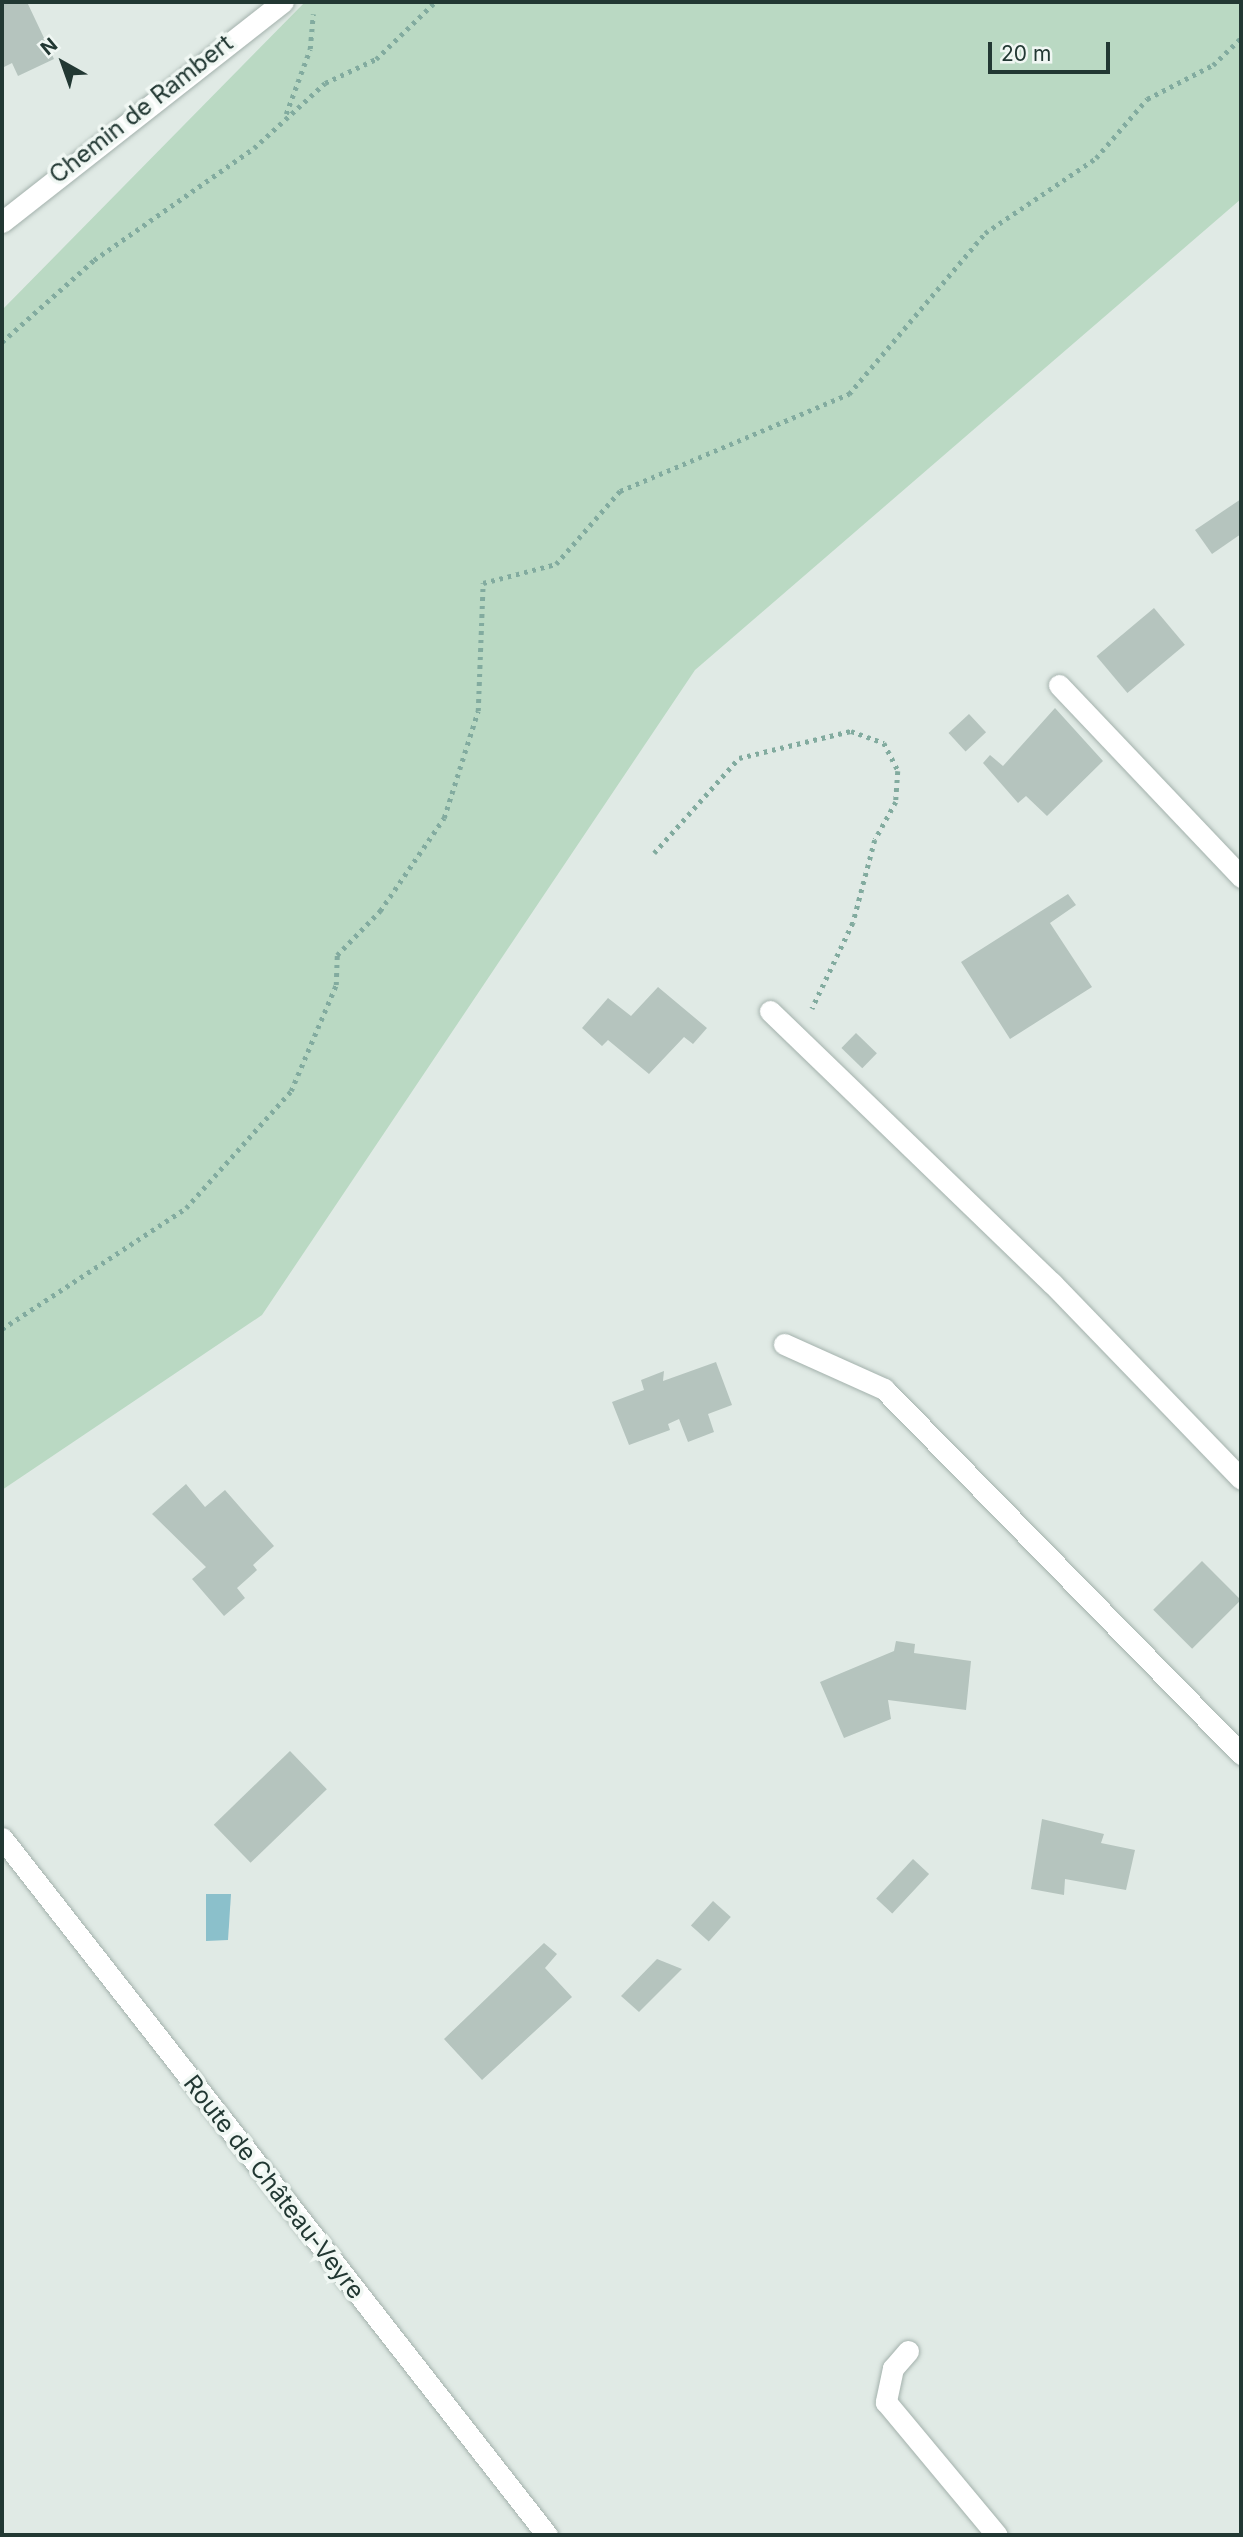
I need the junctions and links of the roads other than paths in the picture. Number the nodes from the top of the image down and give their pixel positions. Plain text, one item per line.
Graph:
1 (283, 2) edge
2 (2, 222) edge
3 (1059, 685) dead end
4 (1241, 877) edge
5 (770, 1011) dead end
6 (784, 1344) dead end
7 (1241, 1479) edge
8 (1241, 1754) edge
9 (2, 1838) edge
10 (908, 2351) dead end
11 (547, 2535) edge
12 (998, 2535) edge

1 - 2 street, Chemin de Rambert
3 - 4 street
5 - 7 street
6 - 8 street
9 - 11 street, Route de Château-Veyre
10 - 12 street

